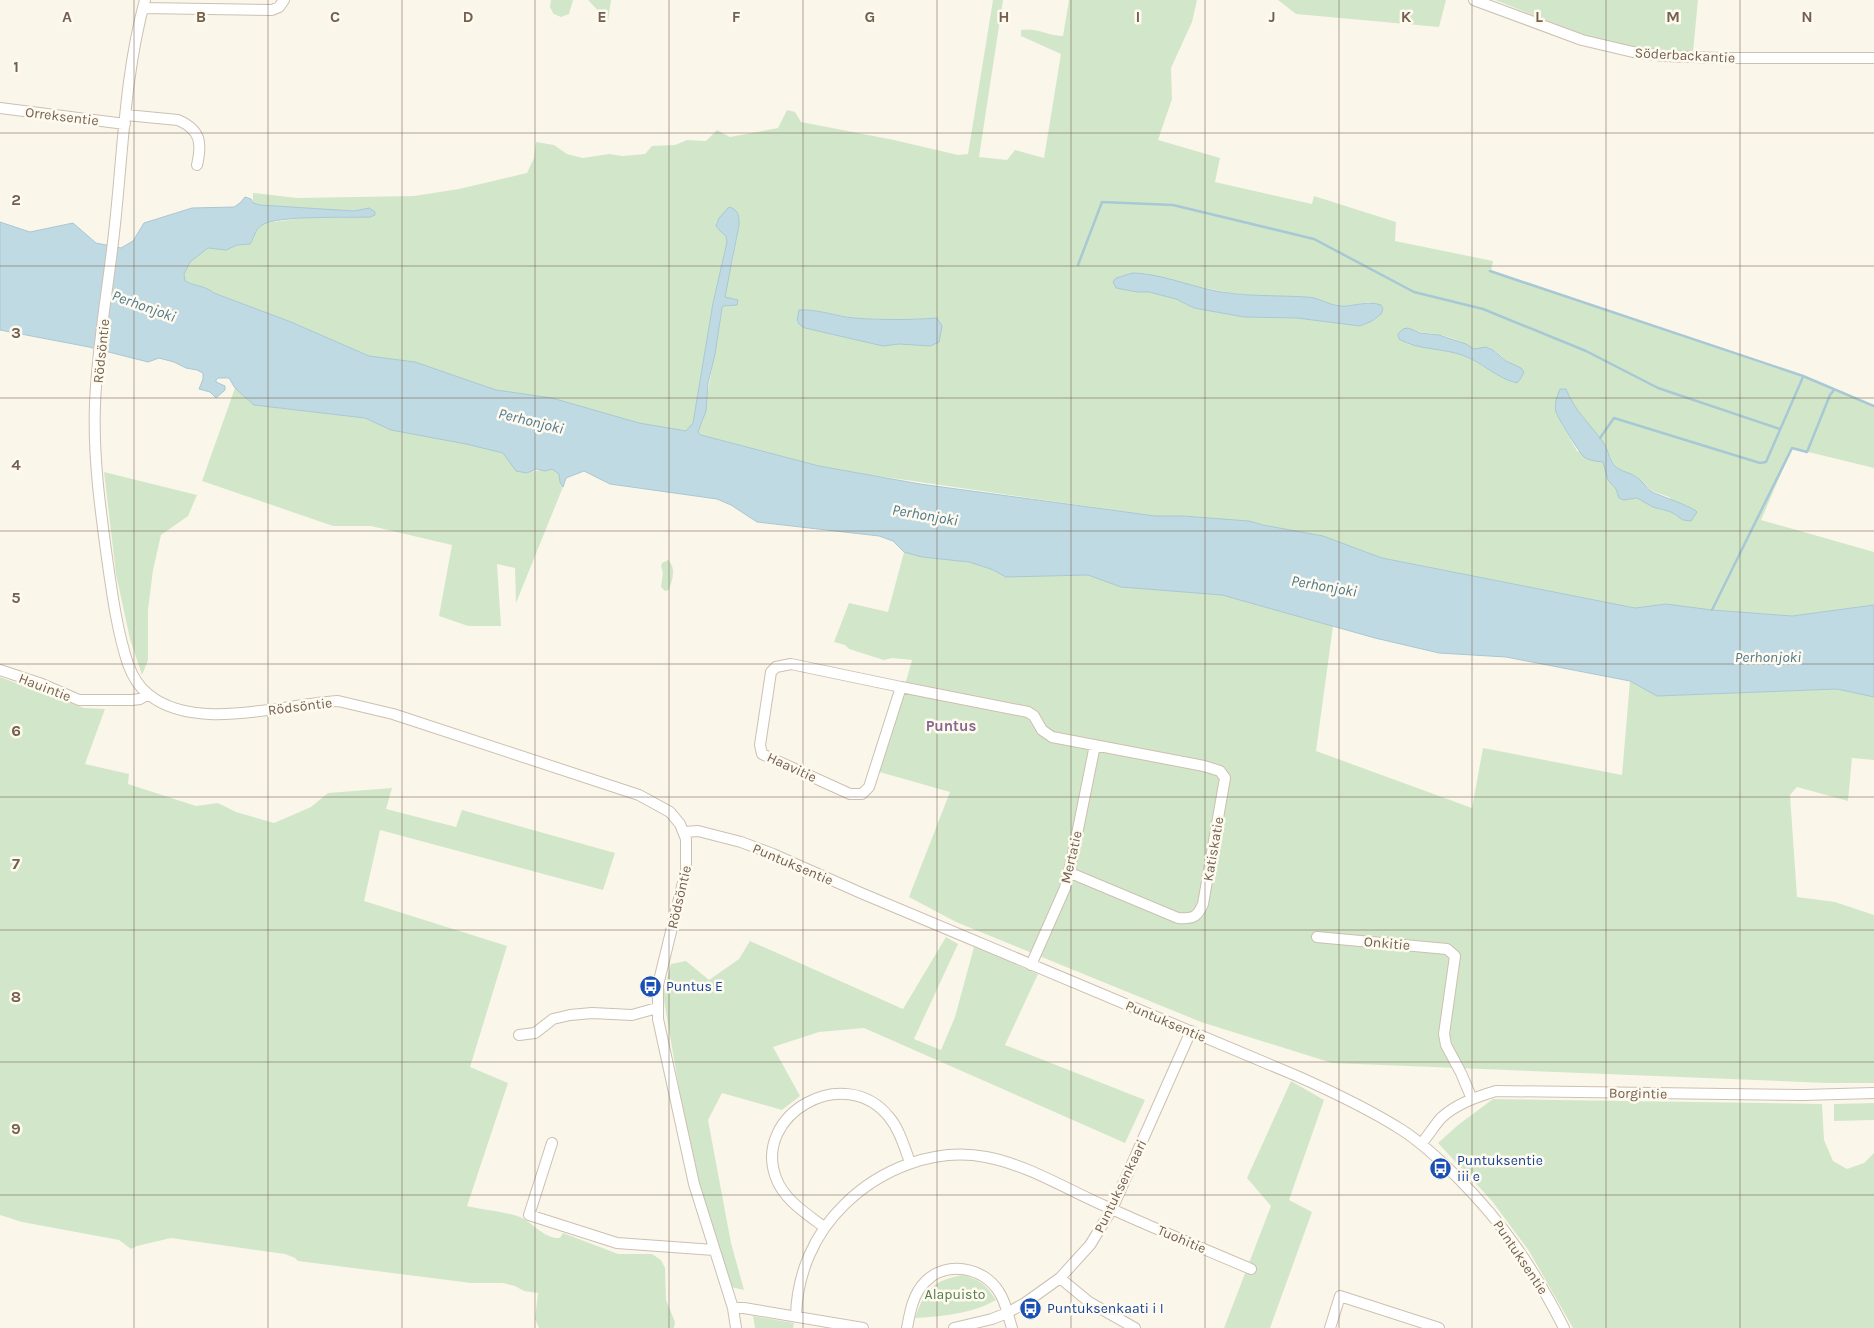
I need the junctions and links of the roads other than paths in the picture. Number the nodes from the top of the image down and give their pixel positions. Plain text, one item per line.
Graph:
1 (284, 0) edge
2 (1474, 0) edge
3 (144, 4) edge
4 (1874, 58) edge
5 (0, 108) edge
6 (125, 119) junction
7 (196, 165) dead end
8 (0, 670) edge
9 (901, 687) junction
10 (148, 694) junction
11 (1094, 745) junction
12 (685, 832) junction
13 (1068, 872) junction
14 (1317, 937) dead end
15 (1032, 965) junction
16 (657, 1008) junction
17 (1191, 1031) junction
18 (519, 1035) dead end
19 (1874, 1093) edge
20 (1472, 1099) junction
21 (552, 1143) dead end
22 (1421, 1144) junction
23 (910, 1162) junction
24 (1112, 1209) junction
25 (824, 1227) junction
26 (714, 1250) junction
27 (1251, 1269) dead end
28 (1060, 1278) junction
29 (733, 1308) junction
30 (1007, 1313) junction
31 (796, 1316) junction
32 (850, 1327) edge
33 (736, 1328) edge
34 (863, 1328) edge
35 (907, 1328) edge
36 (954, 1328) edge
37 (1012, 1328) edge
38 (1135, 1328) edge
39 (1330, 1328) edge
40 (1440, 1328) edge
41 (1564, 1328) edge

1 - 3 street
2 - 4 street, Söderbackantie
3 - 6 street, Rödsöntie
5 - 6 street, Orreksentie
6 - 7 street, Orreksentie
6 - 10 street, Rödsöntie
8 - 10 street, Hauintie
9 - 9 street, Haavitie
9 - 11 street, Haavitie
10 - 12 street, Rödsöntie
11 - 13 street, Mertatie
11 - 13 street, Katiskatie
12 - 15 street, Puntuksentie
12 - 16 street, Rödsöntie
13 - 15 street, Mertatie
14 - 20 street, Onkitie
15 - 17 street, Puntuksentie
16 - 18 street
16 - 26 street, Rödsöntie
17 - 22 street, Puntuksentie
17 - 24 street, Puntuksenkaari
19 - 20 street, Borgintie
20 - 22 street, Borgintie
21 - 26 street
22 - 41 street, Puntuksentie
23 - 24 street, Tuohitie
23 - 25 street
23 - 25 street
24 - 27 street, Tuohitie
24 - 28 street, Puntuksenkaari
25 - 31 street
26 - 29 street, Rödsöntie
28 - 30 street, Puntuksenkaari
28 - 38 street
29 - 31 street
29 - 33 street, Rödsöntie
30 - 35 street
30 - 36 street, Puntuksenkaari
30 - 37 street
31 - 32 street
32 - 34 street
39 - 40 street

